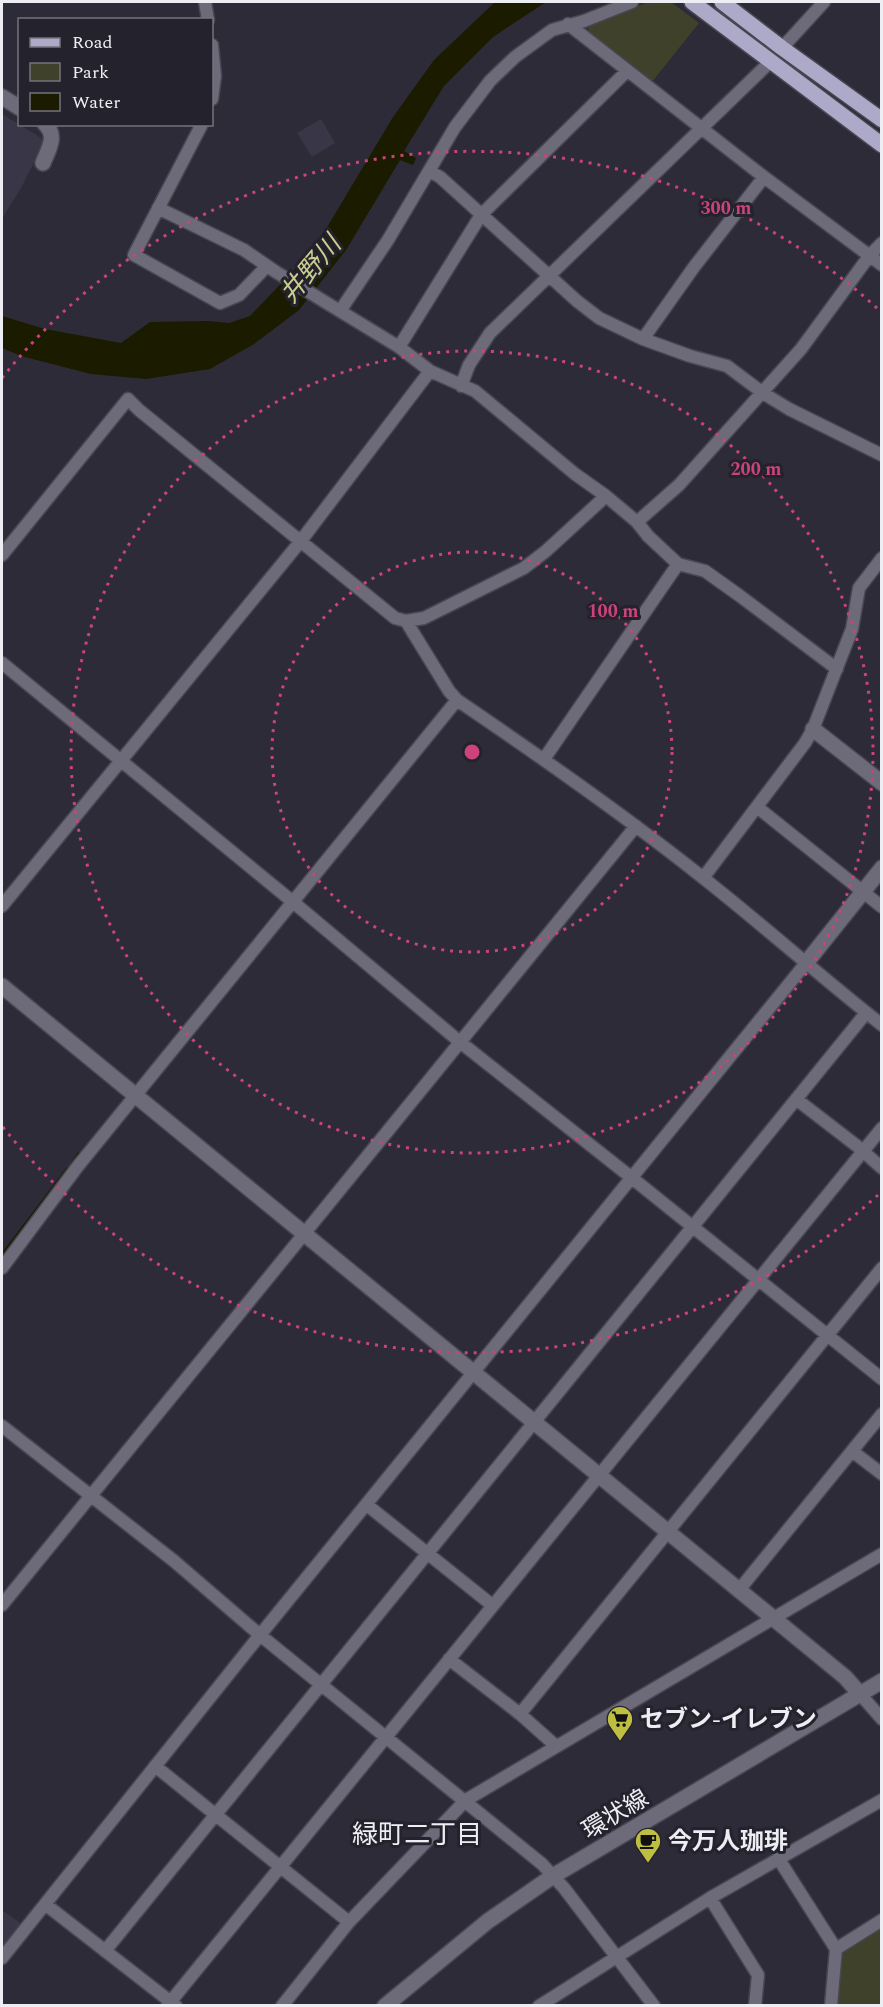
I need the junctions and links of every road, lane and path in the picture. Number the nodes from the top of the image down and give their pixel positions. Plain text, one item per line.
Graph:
1 (205, 2) edge
2 (632, 2) edge
3 (692, 2) edge
4 (722, 2) edge
5 (824, 2) edge
6 (207, 18) edge
7 (568, 24) junction
8 (782, 48) junction
9 (213, 55) edge
10 (770, 62) junction
11 (627, 71) junction
12 (213, 91) edge
13 (2, 97) edge
14 (18, 107) edge
15 (882, 120) edge
16 (46, 126) edge
17 (201, 126) edge
18 (702, 128) junction
19 (882, 145) edge
20 (43, 163) dead end
21 (429, 171) junction
22 (764, 177) junction
23 (158, 208) junction
24 (481, 215) junction
25 (882, 243) edge
26 (870, 255) junction
27 (882, 265) edge
28 (272, 269) junction
29 (550, 275) junction
30 (340, 311) junction
31 (643, 339) junction
32 (399, 347) junction
33 (430, 371) junction
34 (461, 386) junction
35 (763, 393) junction
36 (882, 455) edge
37 (606, 496) junction
38 (637, 522) junction
39 (300, 542) junction
40 (2, 555) edge
41 (882, 558) edge
42 (678, 564) junction
43 (406, 621) junction
44 (2, 663) edge
45 (837, 669) junction
46 (457, 700) junction
47 (813, 729) junction
48 (544, 759) junction
49 (120, 760) junction
50 (882, 783) edge
51 (757, 807) junction
52 (636, 826) junction
53 (882, 868) edge
54 (703, 878) junction
55 (863, 892) junction
56 (293, 902) junction
57 (2, 906) edge
58 (882, 907) edge
59 (806, 963) junction
60 (2, 986) edge
61 (866, 1013) junction
62 (882, 1025) edge
63 (460, 1042) junction
64 (135, 1095) junction
65 (796, 1100) junction
66 (882, 1128) edge
67 (862, 1152) junction
68 (882, 1168) edge
69 (632, 1178) junction
70 (692, 1227) junction
71 (304, 1234) junction
72 (2, 1268) edge
73 (882, 1268) edge
74 (758, 1281) junction
75 (826, 1336) junction
76 (474, 1372) junction
77 (882, 1379) edge
78 (882, 1414) edge
79 (533, 1422) junction
80 (2, 1426) edge
81 (852, 1451) junction
82 (882, 1474) edge
83 (598, 1475) junction
84 (91, 1495) junction
85 (367, 1504) junction
86 (668, 1532) junction
87 (427, 1553) junction
88 (882, 1554) edge
89 (739, 1590) junction
90 (2, 1605) edge
91 (492, 1605) junction
92 (774, 1618) junction
93 (260, 1635) junction
94 (449, 1659) junction
95 (882, 1681) edge
96 (321, 1684) junction
97 (860, 1694) junction
98 (520, 1714) junction
99 (882, 1719) edge
100 (386, 1736) junction
101 (556, 1746) junction
102 (154, 1766) junction
103 (466, 1800) junction
104 (882, 1800) edge
105 (215, 1815) junction
106 (778, 1858) junction
107 (280, 1867) junction
108 (553, 1876) junction
109 (710, 1898) junction
110 (45, 1904) junction
111 (882, 1920) edge
112 (349, 1922) junction
113 (836, 1949) junction
114 (105, 1951) junction
115 (617, 1955) junction
116 (2, 1958) edge
117 (171, 2004) edge
118 (282, 2006) edge
119 (385, 2006) edge
120 (539, 2006) edge
121 (654, 2006) edge
122 (755, 2006) edge
123 (831, 2006) edge

1 - 6 street
2 - 7 street
3 - 10 main road
4 - 8 main road
5 - 8 street
7 - 11 street
7 - 21 street
8 - 15 main road
9 - 12 street
10 - 18 street
10 - 19 main road
11 - 18 street
11 - 24 street
13 - 14 street
16 - 20 street
17 - 23 street
18 - 22 street
18 - 29 street
21 - 24 street
21 - 30 street
22 - 26 street
22 - 31 street
23 - 28 street
23 - 28 street
24 - 29 street
24 - 32 street
25 - 26 street
26 - 27 street
26 - 35 street
28 - 30 street
29 - 31 street
29 - 34 street
30 - 32 street
31 - 35 street
32 - 33 street
33 - 34 street
33 - 39 street
34 - 37 street
35 - 36 street
35 - 38 street
37 - 38 street
37 - 43 street
38 - 42 street
39 - 40 street
39 - 43 street
39 - 49 street
41 - 45 street
42 - 45 street
42 - 48 street
43 - 46 street
44 - 49 street
45 - 47 street
46 - 48 street
46 - 56 street
47 - 50 street
47 - 51 street
48 - 52 street
49 - 56 street
49 - 57 street
51 - 54 street
51 - 55 street
52 - 54 street
52 - 63 street
53 - 55 street
54 - 59 street
55 - 58 street
55 - 59 street
56 - 63 street
56 - 64 street
59 - 61 street
59 - 69 street
60 - 64 street
61 - 62 street
61 - 65 street
63 - 69 street
63 - 71 street
64 - 71 street
64 - 72 street
65 - 67 street
65 - 70 street
66 - 67 street
67 - 68 street
67 - 74 street
69 - 70 street
69 - 76 street
70 - 74 street
70 - 79 street
71 - 76 street
71 - 84 street
73 - 75 street
74 - 75 street
74 - 83 street
75 - 77 street
75 - 86 street
76 - 79 street
76 - 85 street
78 - 81 street
79 - 83 street
79 - 87 street
80 - 84 street
81 - 82 street
81 - 89 street
83 - 86 street
83 - 91 street
84 - 90 street
84 - 93 street
85 - 87 street
85 - 93 street
86 - 89 street
86 - 98 street
87 - 91 street
87 - 96 street
88 - 92 street
89 - 92 street
91 - 94 street
92 - 97 street
92 - 101 street
93 - 96 street
93 - 102 street
94 - 98 street
94 - 100 street
95 - 97 street, 環状線
96 - 100 street
96 - 105 street
97 - 99 street
97 - 108 street, 環状線
98 - 101 street
100 - 103 street
100 - 107 street
101 - 103 street
102 - 105 street
102 - 110 street
103 - 108 street
103 - 112 street
104 - 106 street
105 - 107 street
105 - 114 street
106 - 109 street
106 - 113 street
107 - 112 street
107 - 117 street
108 - 115 street
108 - 119 street, 環状線
109 - 115 street
109 - 122 street
110 - 114 street
110 - 116 street
111 - 113 street
112 - 118 street
113 - 123 street
114 - 117 street
115 - 120 street
115 - 121 street

